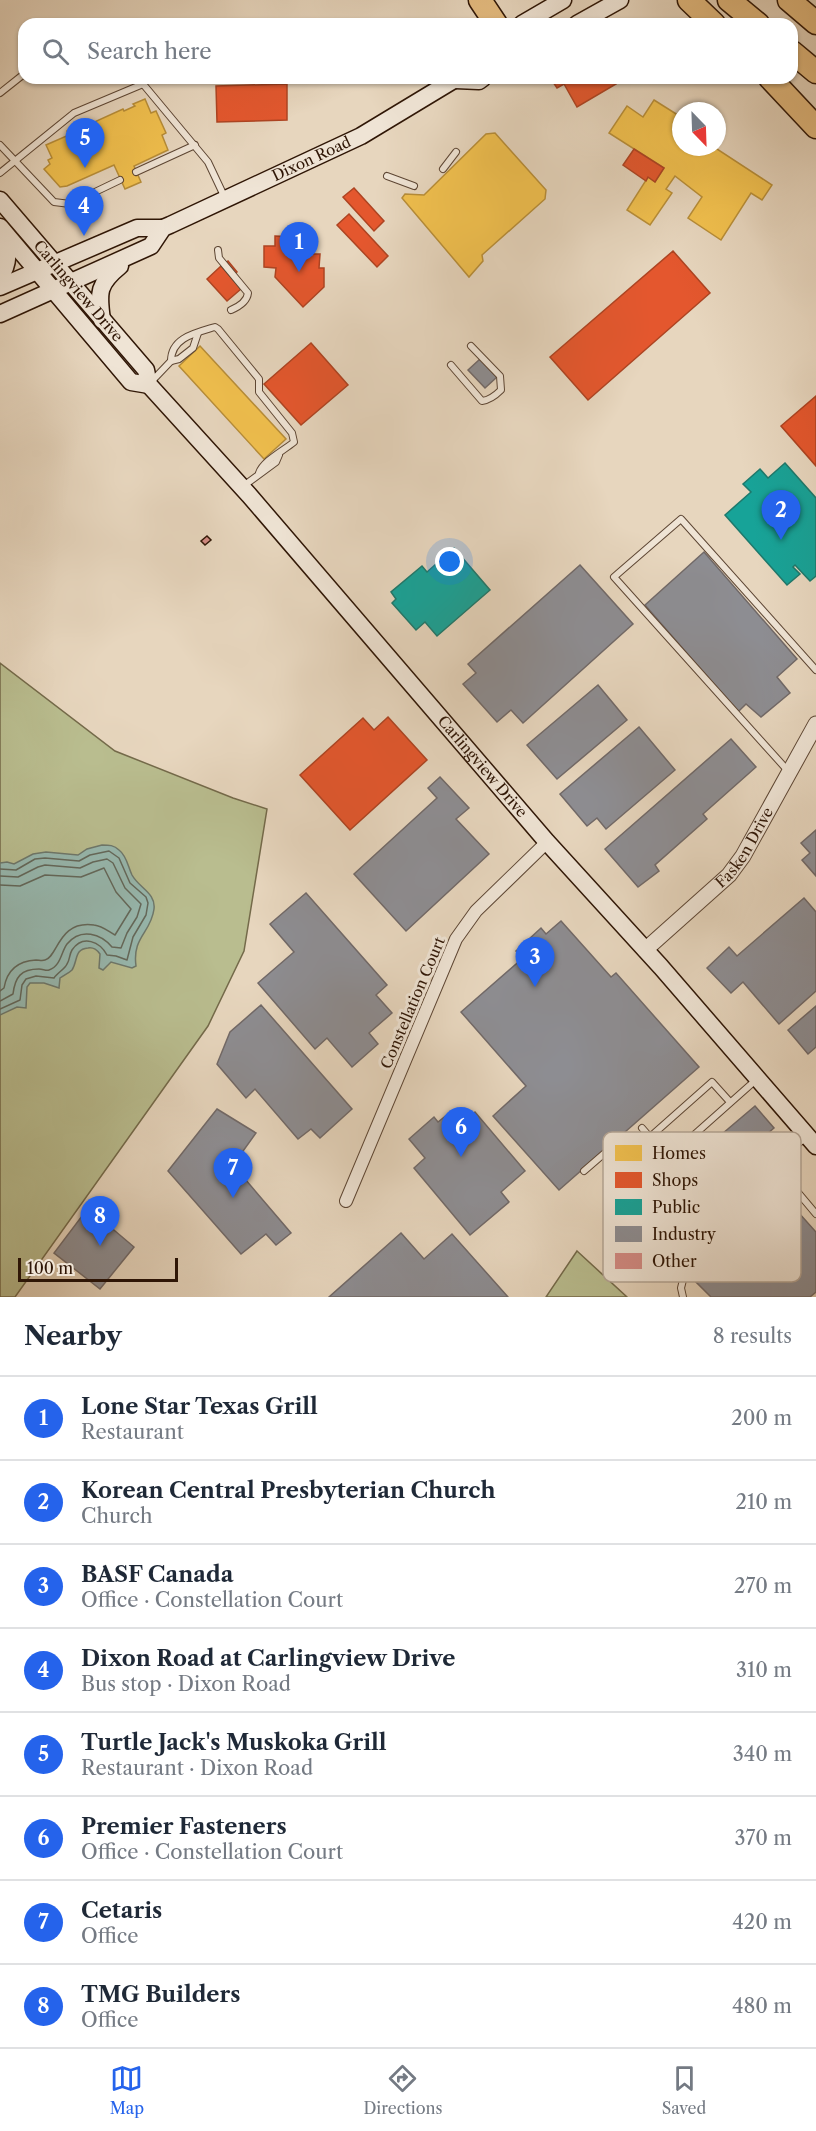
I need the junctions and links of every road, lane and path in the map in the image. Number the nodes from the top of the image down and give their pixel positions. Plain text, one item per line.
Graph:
1 (480, 0) edge
2 (563, 0) edge
3 (620, 0) edge
4 (689, 0) edge
5 (729, 0) edge
6 (789, 0) edge
7 (492, 18) edge
8 (532, 18) edge
9 (588, 18) edge
10 (708, 18) edge
11 (751, 18) edge
12 (816, 23) edge
13 (798, 57) edge
14 (816, 72) edge
15 (18, 79) edge
16 (143, 84) joint
17 (448, 84) edge
18 (776, 84) edge
19 (0, 93) edge
20 (816, 127) edge
21 (0, 145) edge
22 (195, 145) junction
23 (456, 152) dead end
24 (15, 160) junction
25 (443, 169) dead end
26 (136, 172) dead end
27 (0, 173) edge
28 (387, 176) dead end
29 (120, 180) dead end
30 (414, 186) dead end
31 (226, 199) junction
32 (0, 200) edge
33 (163, 228) junction
34 (1, 229) edge
35 (218, 249) dead end
36 (132, 255) junction
37 (55, 264) junction
38 (37, 271) junction
39 (0, 277) edge
40 (71, 283) junction
41 (0, 287) edge
42 (53, 290) junction
43 (231, 310) dead end
44 (0, 314) edge
45 (102, 320) junction
46 (199, 332) junction
47 (471, 346) dead end
48 (171, 362) junction
49 (451, 365) dead end
50 (148, 385) junction
51 (242, 487) junction
52 (816, 670) edge
53 (816, 724) edge
54 (789, 773) junction
55 (547, 842) junction
56 (645, 950) junction
57 (757, 1079) junction
58 (730, 1102) junction
59 (642, 1128) dead end
60 (646, 1132) edge
61 (656, 1132) edge
62 (697, 1132) edge
63 (811, 1141) edge
64 (603, 1155) edge
65 (584, 1171) dead end
66 (801, 1196) edge
67 (346, 1201) dead end
68 (816, 1214) edge
69 (682, 1282) edge
70 (683, 1297) edge

1 - 7 highway
2 - 8 main road
3 - 9 main road
4 - 10 highway
5 - 11 highway
6 - 12 highway
13 - 14 highway
15 - 19 lane
16 - 22 lane
16 - 24 lane
17 - 31 main road, Dixon Road
18 - 20 highway
21 - 24 lane
22 - 26 lane
22 - 31 lane
23 - 25 lane
24 - 27 lane
24 - 29 lane
28 - 30 lane
31 - 33 main road, Dixon Road
32 - 37 main road, Carlingview Drive
33 - 36 main road, Dixon Road
33 - 37 main road, Dixon Road
34 - 38 main road, Carlingview Drive
34 - 39 main road
35 - 43 lane
36 - 40 main road, Dixon Road
36 - 45 main road
37 - 38 main road, Dixon Road
37 - 40 main road, Carlingview Drive
38 - 41 main road, Dixon Road
38 - 42 main road, Carlingview Drive
40 - 42 main road, Dixon Road
40 - 45 main road, Carlingview Drive
42 - 44 main road, Dixon Road
42 - 50 main road, Carlingview Drive
45 - 50 main road, Carlingview Drive
46 - 48 lane
46 - 48 lane
46 - 51 lane
47 - 49 lane
48 - 50 lane
50 - 51 main road, Carlingview Drive
51 - 55 main road, Carlingview Drive
52 - 54 lane
53 - 54 street, Fasken Drive
54 - 56 street, Fasken Drive
55 - 56 main road, Carlingview Drive
55 - 67 street, Constellation Court
56 - 57 main road, Carlingview Drive
57 - 58 lane
57 - 63 main road, Carlingview Drive
58 - 61 lane
58 - 62 lane
59 - 60 lane
64 - 65 lane
66 - 68 lane
69 - 70 lane

